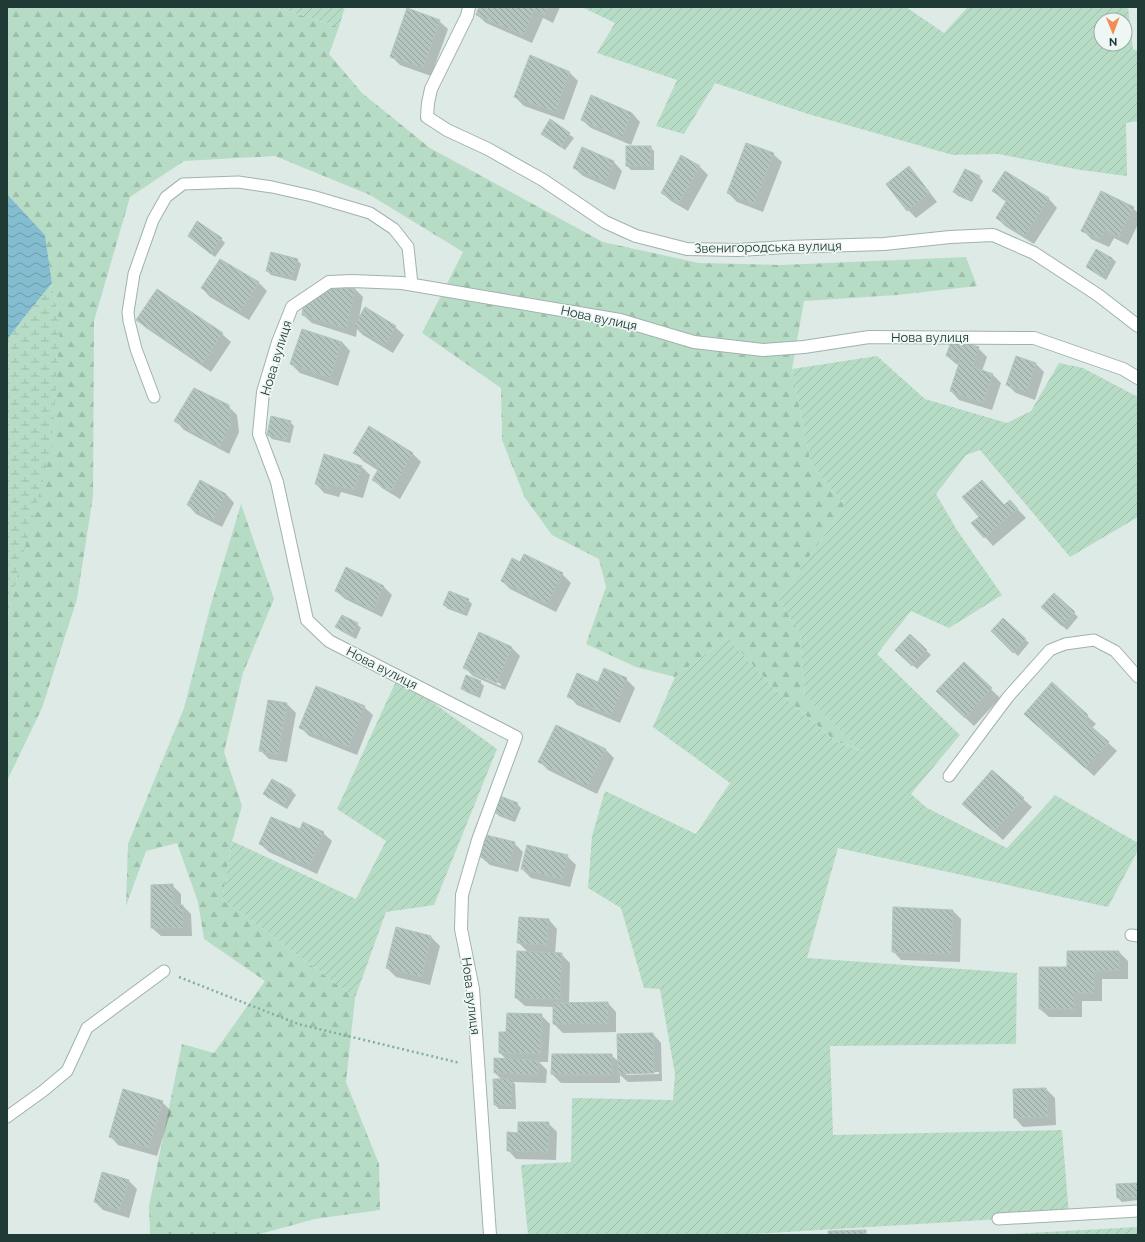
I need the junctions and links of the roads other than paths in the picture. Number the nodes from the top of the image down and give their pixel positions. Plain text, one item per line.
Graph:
1 (469, 7) edge
2 (412, 284) junction
3 (1138, 326) edge
4 (1138, 378) edge
5 (154, 397) dead end
6 (1138, 676) edge
7 (949, 776) dead end
8 (164, 971) road end
9 (7, 1117) edge
10 (1138, 1211) edge
11 (998, 1219) dead end
12 (490, 1235) edge

1 - 3 street, Звенигородська вулиця
2 - 4 street, Нова вулиця
2 - 5 lane
2 - 12 street, Нова вулиця
6 - 7 lane
8 - 9 lane
10 - 11 lane

